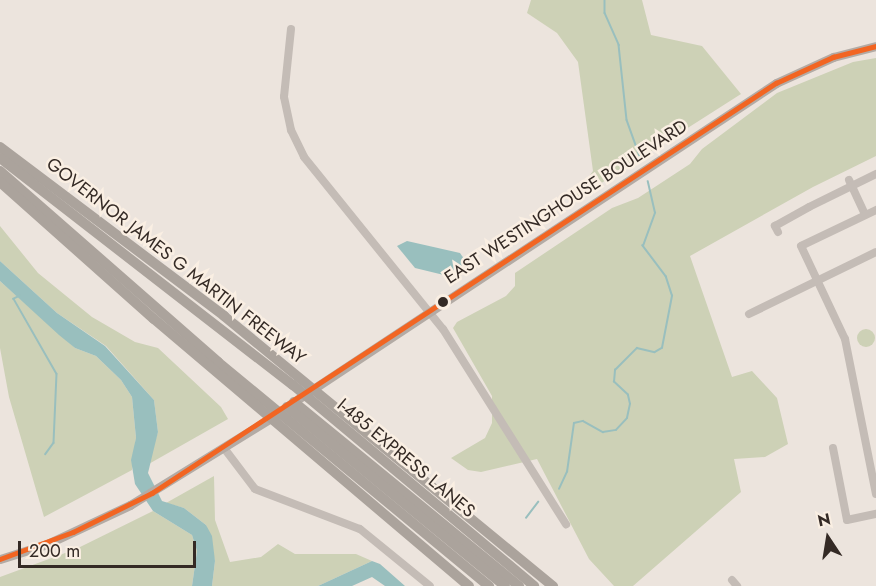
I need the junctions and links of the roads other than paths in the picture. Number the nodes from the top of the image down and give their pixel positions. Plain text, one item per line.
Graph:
1 (291, 29) dead end
2 (876, 46) edge
3 (0, 147) edge
4 (0, 158) edge
5 (0, 171) edge
6 (876, 174) edge
7 (0, 182) edge
8 (850, 183) junction
9 (876, 210) edge
10 (865, 215) junction
11 (111, 230) junction
12 (778, 232) dead end
13 (876, 252) edge
14 (817, 280) junction
15 (189, 303) junction
16 (430, 312) junction
17 (748, 314) dead end
18 (298, 382) junction
19 (291, 404) junction
20 (324, 404) junction
21 (263, 406) junction
22 (291, 428) junction
23 (224, 448) junction
24 (833, 448) dead end
25 (873, 466) edge
26 (876, 494) edge
27 (876, 514) edge
28 (566, 524) dead end
29 (0, 559) edge
30 (430, 586) edge
31 (469, 586) edge
32 (489, 586) edge
33 (505, 586) edge
34 (519, 586) edge
35 (534, 586) edge
36 (553, 586) edge

1 - 16 street
2 - 16 main road, EAST WESTINGHOUSE BOULEVARD
3 - 11 highway, GOVERNOR JAMES G MARTIN FREEWAY
4 - 15 highway
5 - 21 highway
6 - 8 street
7 - 21 highway
8 - 10 street
8 - 12 street
9 - 10 street
10 - 14 street
11 - 15 highway
11 - 18 highway, GOVERNOR JAMES G MARTIN FREEWAY
13 - 14 street
14 - 17 street
14 - 25 street
15 - 18 highway
16 - 19 main road, EAST WESTINGHOUSE BOULEVARD
16 - 28 street
18 - 20 highway, GOVERNOR JAMES G MARTIN FREEWAY
19 - 23 main road, EAST WESTINGHOUSE BOULEVARD
19 - 33 highway
19 - 34 highway
20 - 35 highway, I-485 EXPRESS LANES
20 - 36 highway, GOVERNOR JAMES G MARTIN FREEWAY
21 - 22 highway
22 - 31 highway
22 - 32 highway
23 - 29 main road, EAST WESTINGHOUSE BOULEVARD
23 - 30 street
24 - 27 street
25 - 26 street

